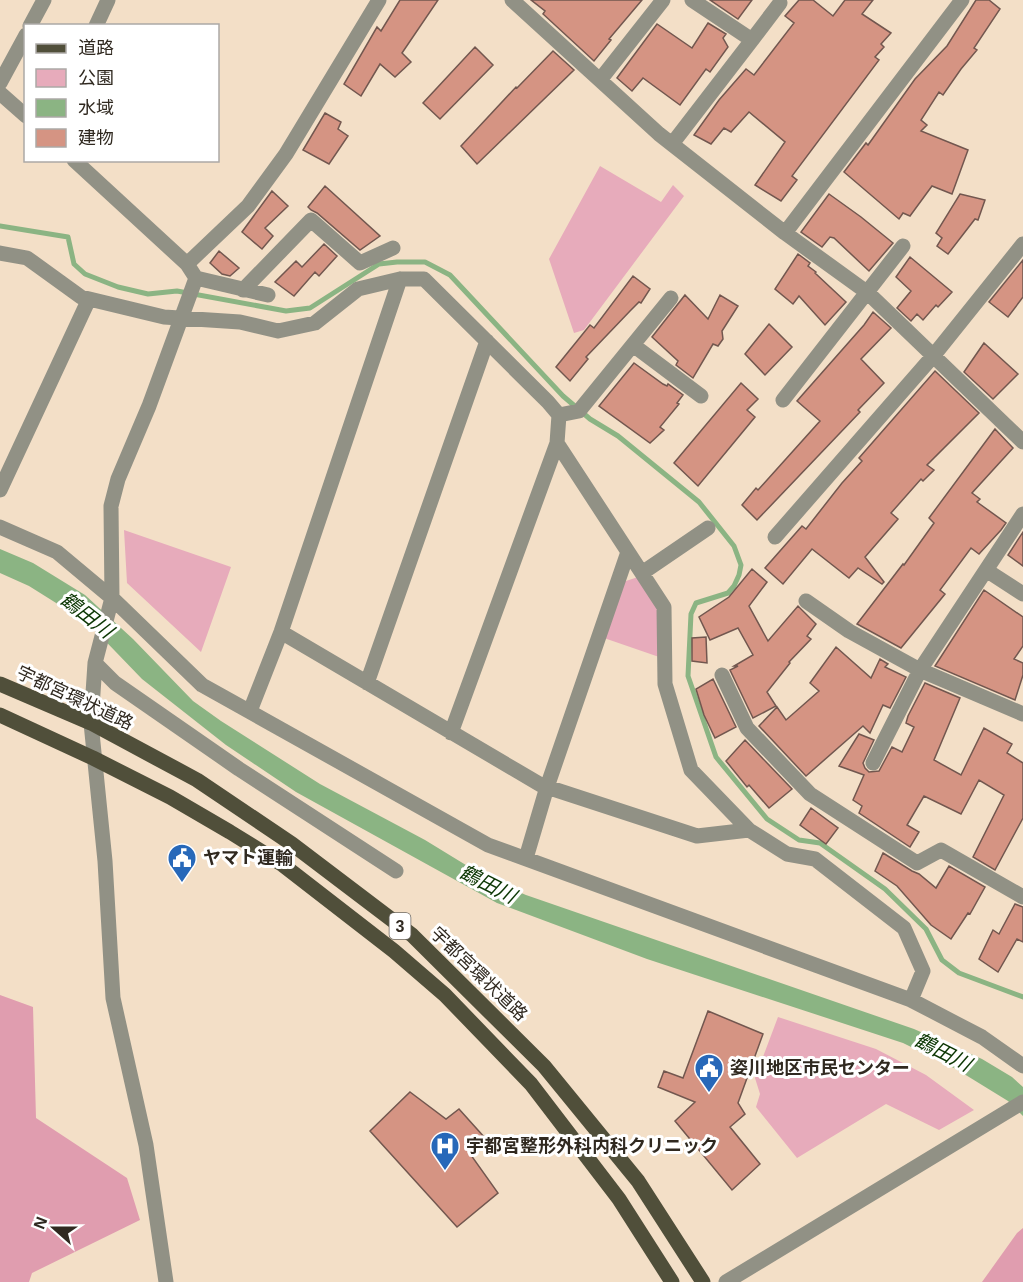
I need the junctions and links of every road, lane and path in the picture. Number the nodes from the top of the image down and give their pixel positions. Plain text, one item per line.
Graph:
1 (44, 0) edge
2 (108, 0) edge
3 (379, 0) edge
4 (512, 0) edge
5 (663, 0) edge
6 (692, 0) edge
7 (962, 0) edge
8 (780, 3) dead end
9 (31, 24) edge
10 (97, 24) edge
11 (24, 39) edge
12 (752, 40) junction
13 (600, 80) junction
14 (0, 83) edge
15 (0, 93) edge
16 (24, 114) edge
17 (672, 144) junction
18 (76, 162) edge
19 (785, 233) junction
20 (1023, 244) edge
21 (903, 246) dead end
22 (393, 248) dead end
23 (0, 253) edge
24 (187, 264) junction
25 (196, 278) junction
26 (400, 279) junction
27 (243, 290) junction
28 (868, 293) junction
29 (268, 295) dead end
30 (671, 298) dead end
31 (89, 299) junction
32 (181, 318) junction
33 (487, 341) junction
34 (633, 345) junction
35 (934, 355) junction
36 (701, 396) dead end
37 (783, 400) dead end
38 (558, 415) junction
39 (1023, 442) edge
40 (557, 443) junction
41 (0, 490) edge
42 (1023, 514) edge
43 (0, 526) edge
44 (708, 528) dead end
45 (775, 537) dead end
46 (628, 552) junction
47 (986, 570) junction
48 (642, 573) junction
49 (1023, 594) edge
50 (112, 598) junction
51 (806, 601) dead end
52 (280, 632) junction
53 (95, 663) junction
54 (920, 670) junction
55 (722, 675) dead end
56 (367, 683) junction
57 (0, 684) edge
58 (250, 711) junction
59 (1023, 714) edge
60 (0, 715) edge
61 (91, 723) junction
62 (451, 733) junction
63 (93, 758) junction
64 (873, 763) dead end
65 (547, 787) junction
66 (749, 830) junction
67 (525, 858) junction
68 (396, 871) dead end
69 (1023, 897) edge
70 (911, 1000) junction
71 (1023, 1066) edge
72 (1023, 1102) edge
73 (166, 1282) edge
74 (672, 1282) edge
75 (703, 1282) edge
76 (726, 1282) edge

1 - 9 street
2 - 10 street
3 - 24 street
4 - 13 street
5 - 13 street
6 - 12 street
7 - 19 street
8 - 12 street
11 - 14 street
12 - 17 street
13 - 17 street
15 - 16 street
17 - 19 street
18 - 24 street
19 - 28 street
20 - 35 street
21 - 28 street
22 - 27 street
23 - 31 street
24 - 25 street
25 - 27 street
25 - 32 street
26 - 32 street
26 - 33 street
26 - 52 street
27 - 29 street
28 - 35 street
28 - 37 street
30 - 34 street
31 - 32 street
31 - 41 street
32 - 50 street
33 - 38 street
33 - 56 street
34 - 36 street
34 - 38 street
35 - 39 street
35 - 45 street
38 - 40 street
40 - 46 street
40 - 62 street
42 - 47 street
43 - 50 street
44 - 48 street
46 - 48 street
46 - 65 street
47 - 49 street
47 - 54 street
48 - 66 street
50 - 53 street
50 - 58 street
51 - 54 street
52 - 56 street
52 - 58 street
53 - 61 street
53 - 68 street
54 - 59 street
54 - 64 street
55 - 69 street
56 - 62 street
57 - 61 main road, 宇都宮環状道路 / 3
58 - 67 street
60 - 63 main road, 3
61 - 63 street
61 - 75 main road, 宇都宮環状道路 / 3
62 - 65 street
63 - 73 street
63 - 74 main road, 3
65 - 66 street
65 - 67 street
66 - 70 street
67 - 70 street
70 - 71 street
72 - 76 street

